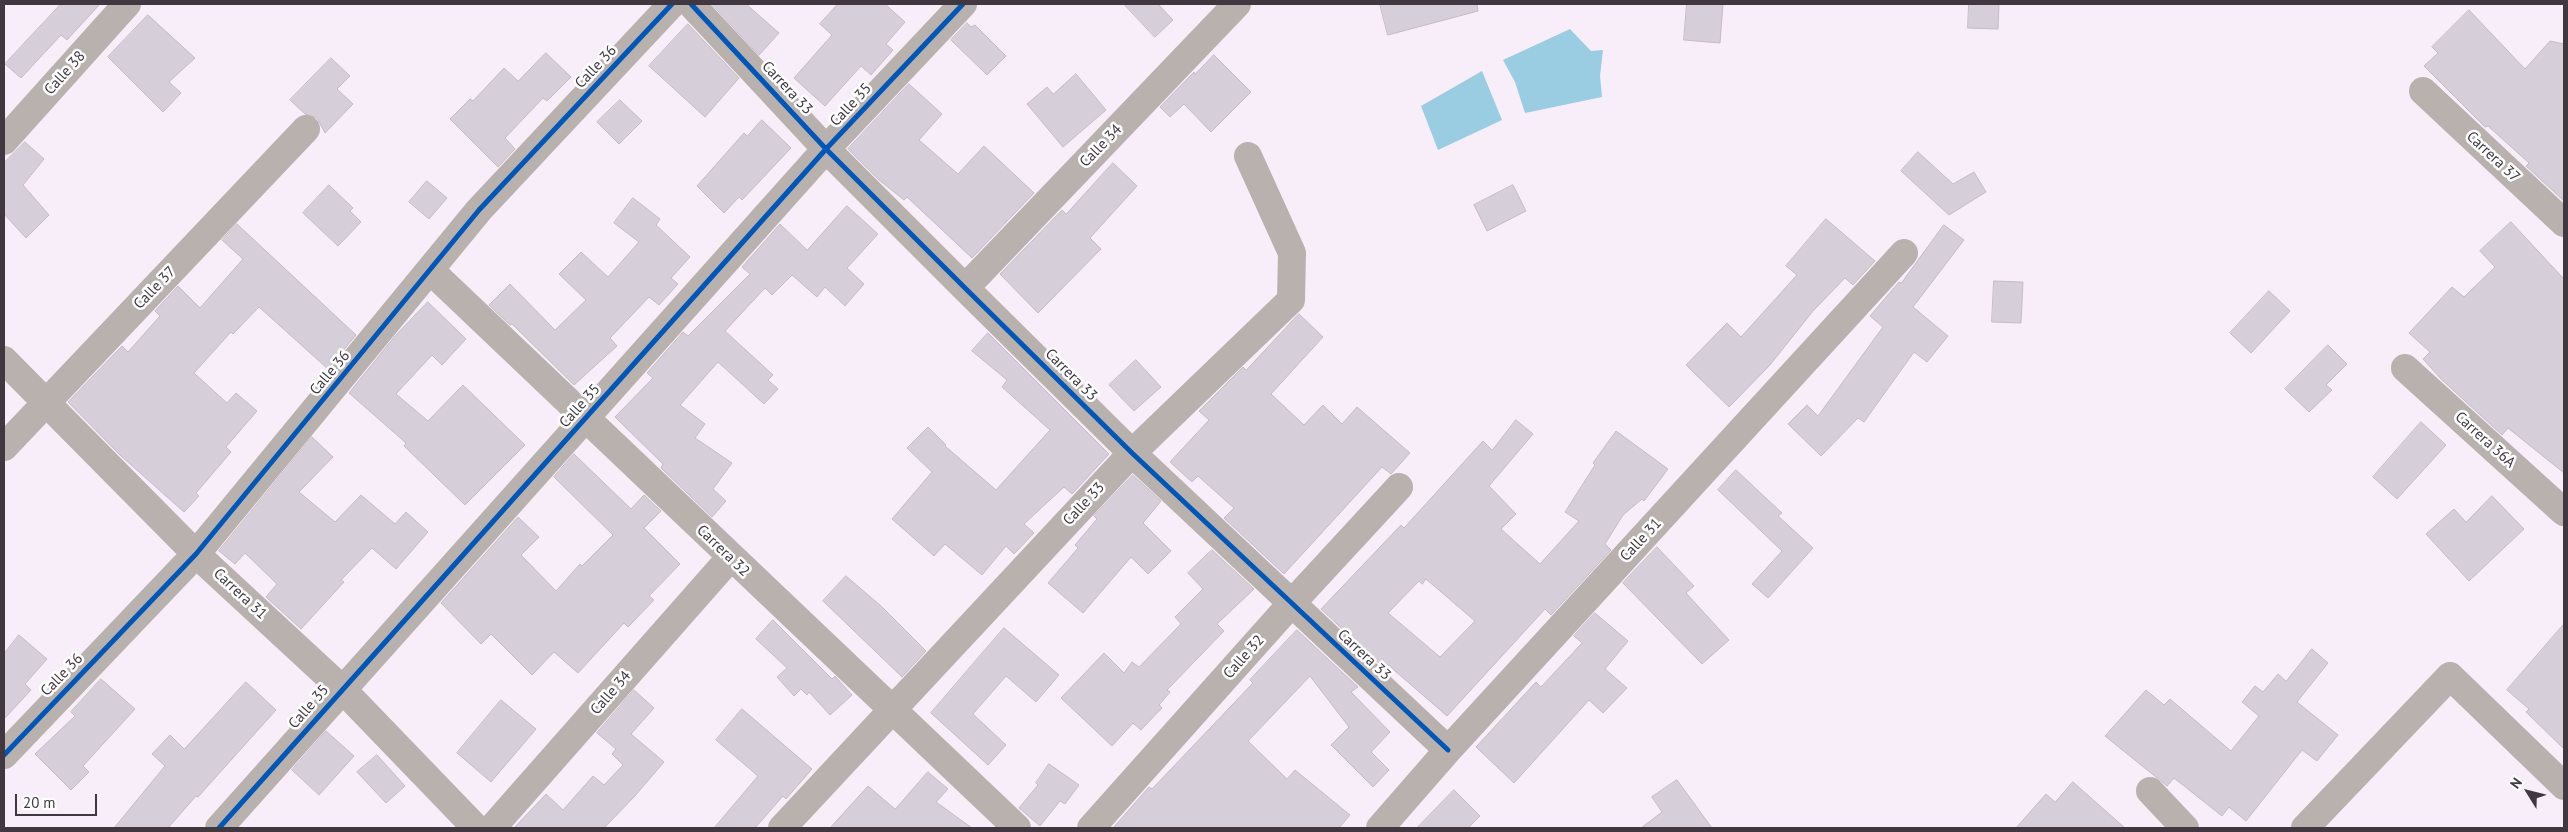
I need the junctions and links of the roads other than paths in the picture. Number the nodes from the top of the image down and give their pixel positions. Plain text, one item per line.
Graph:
1 (126, 4) edge
2 (672, 4) edge
3 (691, 4) edge
4 (963, 4) edge
5 (1237, 4) edge
6 (2423, 91) dead end
7 (306, 129) dead end
8 (4, 141) edge
9 (826, 149) junction
10 (1248, 156) dead end
11 (2564, 223) edge
12 (1904, 253) dead end
13 (430, 271) junction
14 (965, 288) junction
15 (4, 360) edge
16 (2405, 368) dead end
17 (45, 404) junction
18 (585, 419) junction
19 (4, 447) edge
20 (1132, 453) junction
21 (1399, 487) dead end
22 (2564, 512) edge
23 (196, 554) junction
24 (730, 558) junction
25 (1291, 604) junction
26 (342, 689) junction
27 (892, 710) junction
28 (1448, 750) junction
29 (4, 754) edge
30 (2564, 786) edge
31 (2150, 791) dead end
32 (219, 828) edge
33 (476, 828) edge
34 (492, 828) edge
35 (782, 828) edge
36 (1017, 828) edge
37 (1091, 828) edge
38 (1380, 828) edge
39 (2185, 828) edge
40 (2305, 828) edge

1 - 8 street, Calle 38
2 - 13 street, Calle 36
3 - 9 street, Carrera 33
4 - 9 street, Calle 35
5 - 14 street, Calle 34
6 - 11 street, Carrera 37
7 - 17 street, Calle 37
9 - 14 street, Carrera 33
9 - 18 street, Calle 35
10 - 20 street, Calle 33
12 - 28 street, Calle 31
13 - 18 street, Carrera 32
13 - 23 street, Calle 36
14 - 20 street, Carrera 33
15 - 17 street, Carrera 31
16 - 22 street, Carrera 36A
17 - 19 street, Calle 37
17 - 23 street, Carrera 31
18 - 24 street, Carrera 32
18 - 26 street, Calle 35
20 - 25 street, Carrera 33
20 - 27 street, Calle 33
21 - 25 street, Calle 32
23 - 26 street, Carrera 31
23 - 29 street, Calle 36
24 - 27 street, Carrera 32
24 - 34 street, Calle 34
25 - 28 street, Carrera 33
25 - 37 street, Calle 32
26 - 32 street, Calle 35
26 - 33 street, Carrera 31
27 - 35 street, Calle 33
27 - 36 street, Carrera 32
28 - 38 street, Calle 31
30 - 40 street
31 - 39 street

